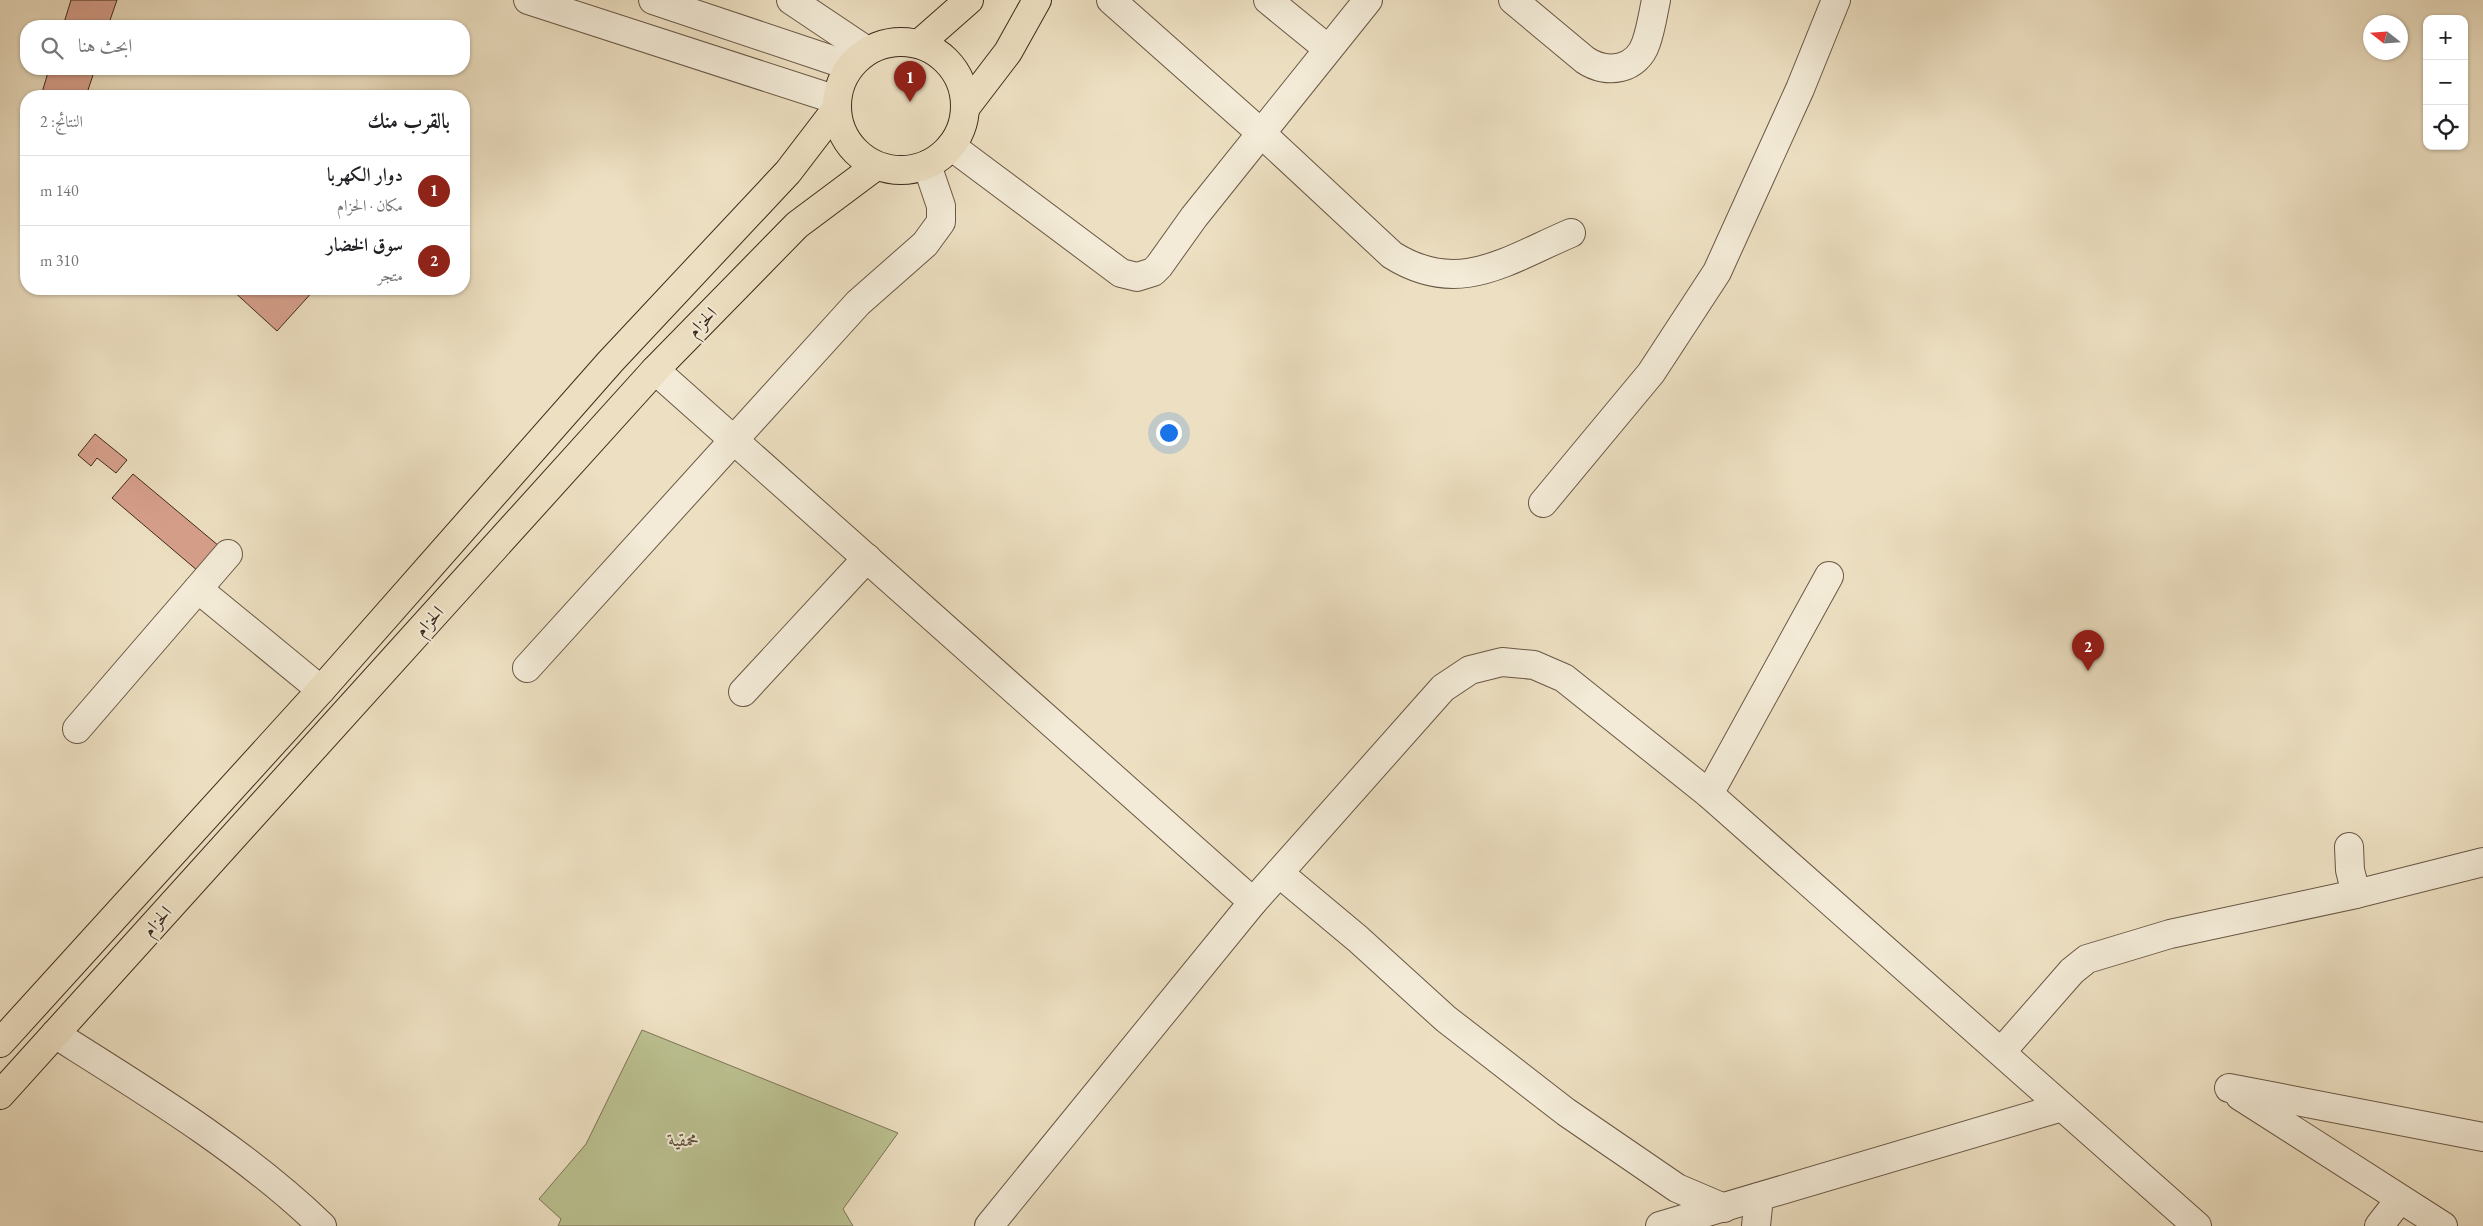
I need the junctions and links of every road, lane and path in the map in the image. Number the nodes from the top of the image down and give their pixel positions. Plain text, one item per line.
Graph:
1 (528, 0) edge
2 (653, 0) edge
3 (792, 0) edge
4 (969, 0) edge
5 (1037, 0) edge
6 (1111, 0) edge
7 (1268, 0) edge
8 (1368, 0) edge
9 (1513, 0) edge
10 (1656, 0) edge
11 (1836, 0) edge
12 (919, 44) junction
13 (1328, 49) junction
14 (859, 58) junction
15 (837, 104) junction
16 (966, 107) junction
17 (1261, 133) junction
18 (952, 146) junction
19 (928, 165) junction
20 (876, 166) junction
21 (1571, 233) dead end
22 (610, 362) junction
23 (647, 379) junction
24 (733, 440) junction
25 (1543, 503) dead end
26 (228, 554) dead end
27 (867, 558) junction
28 (1829, 576) dead end
29 (198, 589) junction
30 (526, 668) dead end
31 (320, 690) junction
32 (742, 692) dead end
33 (77, 729) dead end
34 (1709, 794) junction
35 (2349, 847) dead end
36 (2483, 862) edge
37 (1279, 873) junction
38 (2356, 894) junction
39 (1253, 902) junction
40 (55, 1034) junction
41 (0, 1043) edge
42 (2002, 1051) junction
43 (0, 1095) edge
44 (2062, 1107) junction
45 (2483, 1137) edge
46 (1759, 1197) junction
47 (2400, 1199) junction
48 (1724, 1208) junction
49 (322, 1226) edge
50 (989, 1226) edge
51 (1660, 1226) edge
52 (1756, 1226) edge
53 (2197, 1226) edge
54 (2379, 1226) edge
55 (2443, 1226) edge

1 - 15 street
2 - 14 street
3 - 14 street
4 - 12 main road
5 - 16 main road
6 - 17 street
7 - 13 street
8 - 13 street
9 - 10 street
11 - 25 street
12 - 14 main road
12 - 16 main road
13 - 17 street
14 - 15 main road
15 - 20 main road
15 - 22 main road, الحزام
16 - 18 main road
17 - 18 street
17 - 21 street
18 - 19 main road
19 - 20 main road
19 - 24 street
20 - 23 main road, الحزام
22 - 23 main road
22 - 31 main road, الحزام
23 - 24 street
23 - 40 main road, الحزام
24 - 27 street
24 - 30 street
26 - 29 street
27 - 32 street
27 - 39 street
28 - 34 street
29 - 31 street
29 - 33 street
31 - 41 main road, الحزام
34 - 37 street
34 - 42 street
35 - 38 street
36 - 38 street
37 - 39 street
37 - 48 street
38 - 42 street
39 - 50 street
40 - 43 main road, الحزام
40 - 49 street
42 - 44 street
44 - 46 street
44 - 53 street
45 - 47 street
46 - 48 street
46 - 52 street
47 - 54 street
47 - 55 street
48 - 51 street

